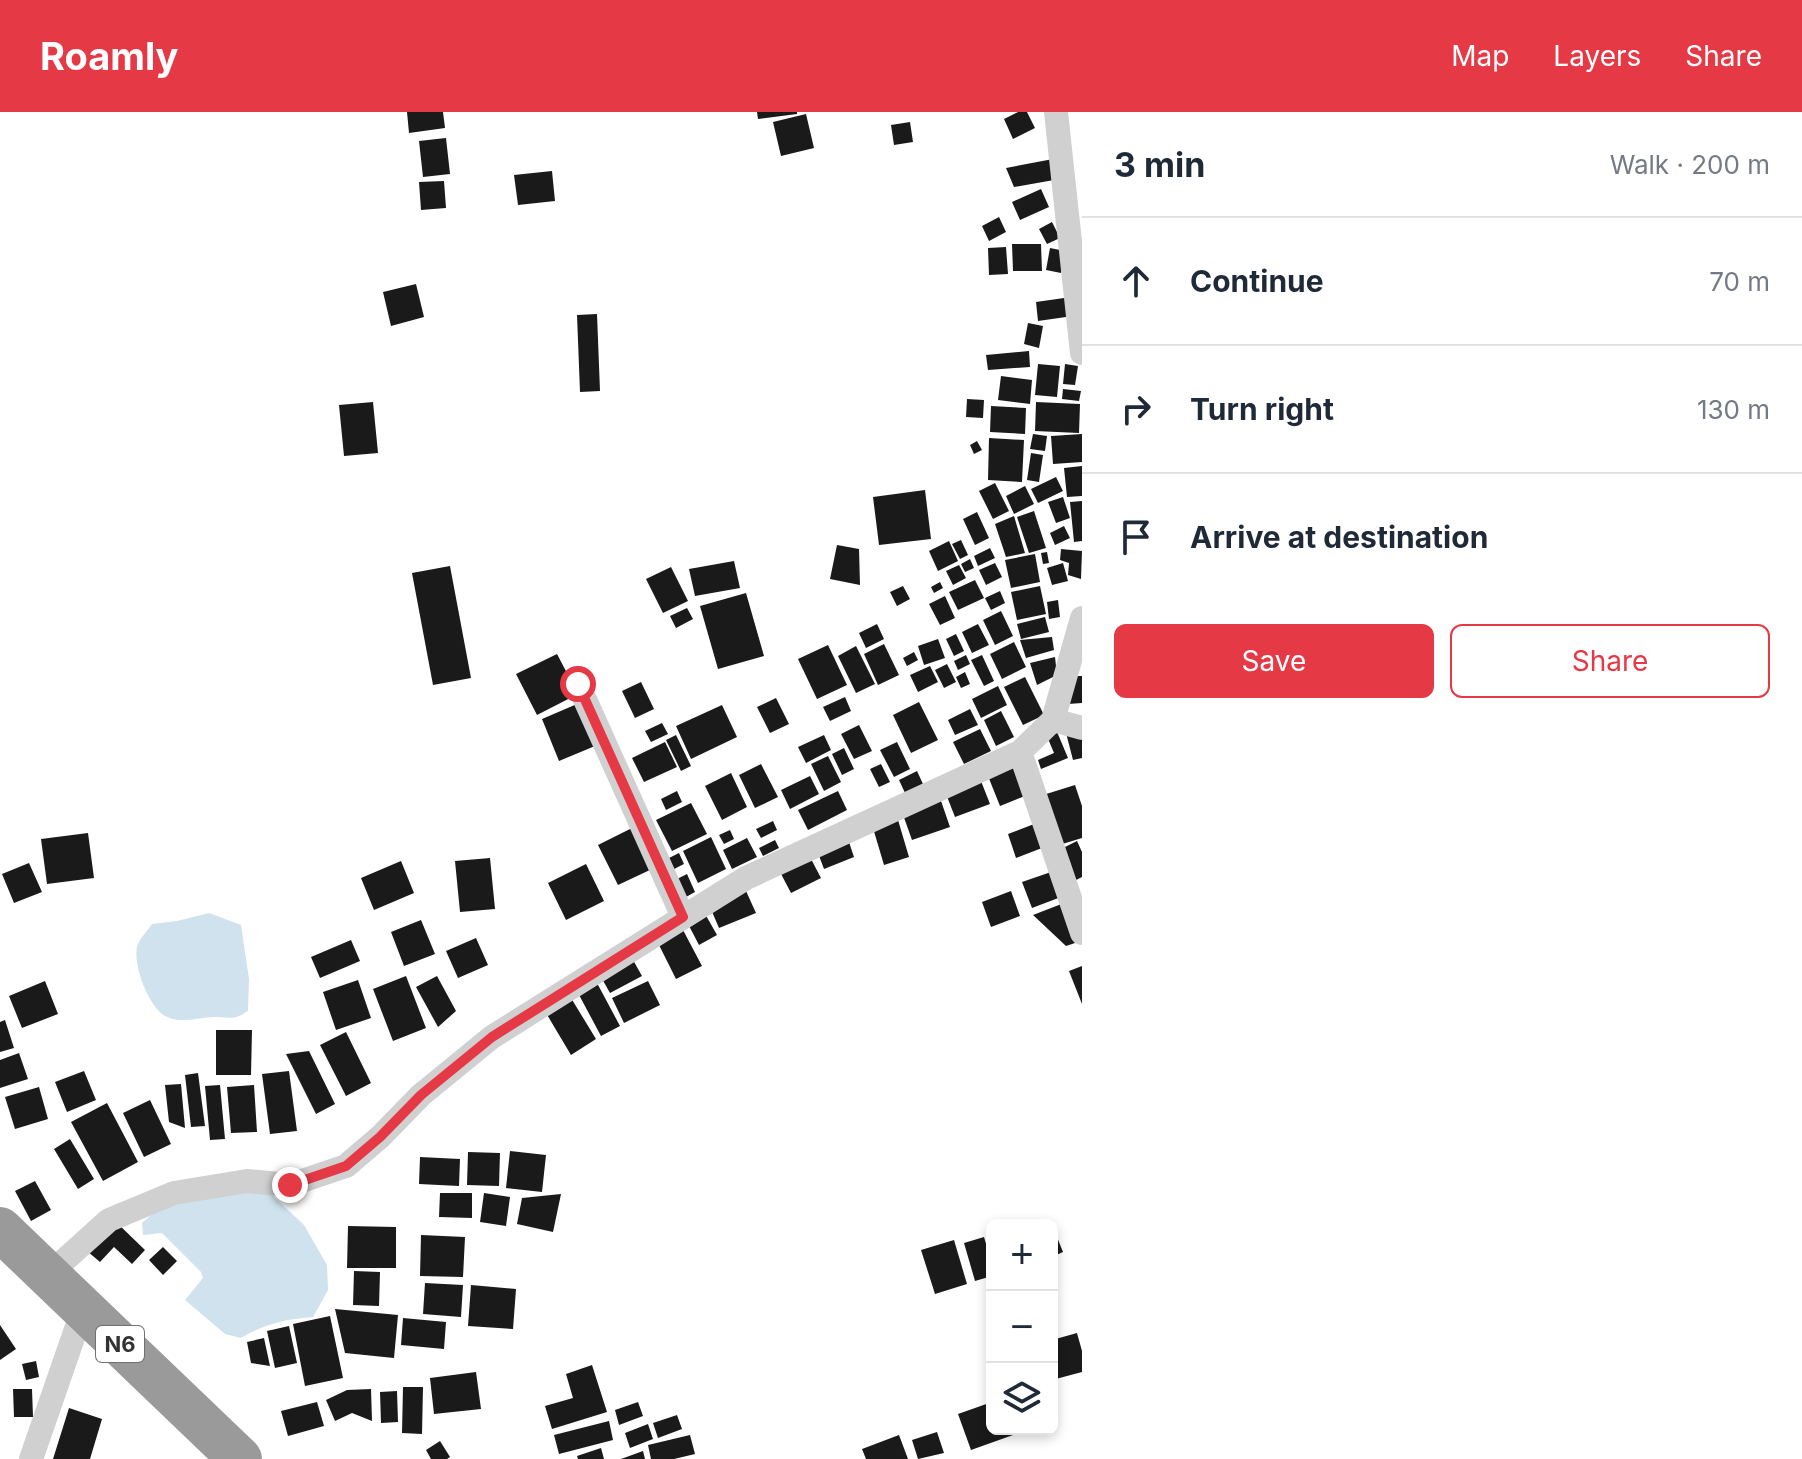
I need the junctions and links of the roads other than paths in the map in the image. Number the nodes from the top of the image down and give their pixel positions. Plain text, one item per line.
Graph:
1 (1056, 112) edge
2 (1082, 353) edge
3 (1082, 618) edge
4 (578, 684) dead end
5 (1053, 720) junction
6 (1082, 728) edge
7 (1020, 752) junction
8 (683, 917) junction
9 (1082, 933) edge
10 (0, 1229) edge
11 (48, 1275) junction
12 (83, 1309) junction
13 (31, 1459) edge
14 (240, 1459) edge

1 - 2 street
3 - 5 street
4 - 8 street
5 - 6 street
5 - 7 street
7 - 8 street
7 - 9 street
8 - 11 street
10 - 11 highway, N6
11 - 12 highway, N6
12 - 13 street
12 - 14 highway, N6

